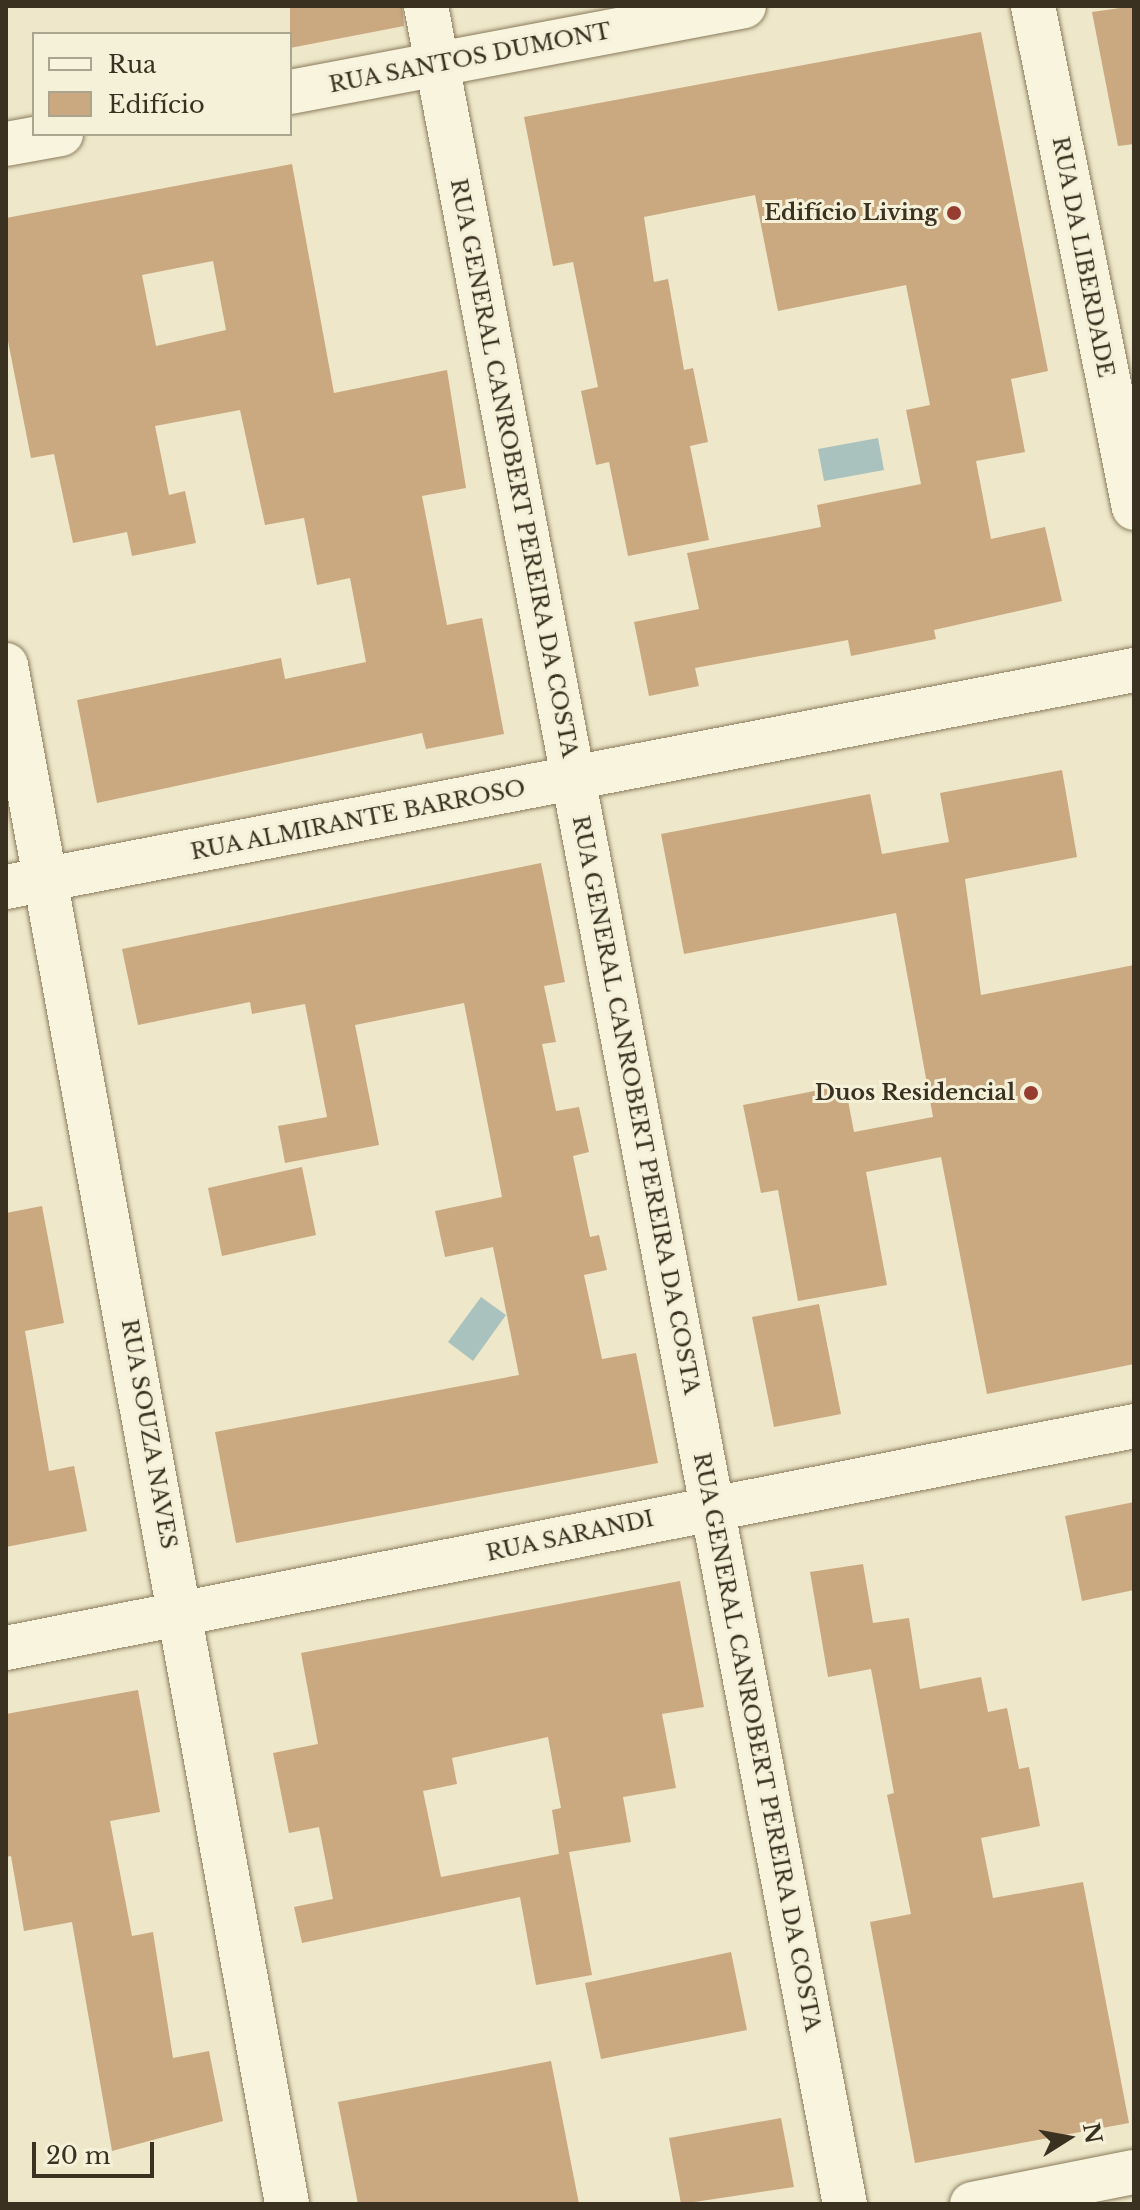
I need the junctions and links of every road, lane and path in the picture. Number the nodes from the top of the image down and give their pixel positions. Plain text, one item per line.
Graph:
1 (426, 6) edge
2 (744, 6) edge
3 (1033, 6) edge
4 (437, 65) junction
5 (292, 92) edge
6 (50, 136) edge
7 (6, 144) edge
8 (1134, 508) edge
9 (6, 665) edge
10 (1134, 670) edge
11 (574, 779) junction
12 (49, 879) junction
13 (6, 887) edge
14 (1134, 1426) edge
15 (712, 1506) junction
16 (181, 1616) junction
17 (6, 1648) edge
18 (1134, 2172) edge
19 (287, 2204) edge
20 (845, 2204) edge
21 (972, 2204) edge

1 - 4 street, RUA GENERAL CANROBERT PEREIRA DA COSTA
2 - 4 street, RUA SANTOS DUMONT
3 - 8 street, RUA DA LIBERDADE
4 - 5 street, RUA SANTOS DUMONT
4 - 11 street, RUA GENERAL CANROBERT PEREIRA DA COSTA
6 - 7 street
9 - 12 street, RUA SOUZA NAVES
10 - 11 street, RUA ALMIRANTE BARROSO
11 - 12 street, RUA ALMIRANTE BARROSO
11 - 15 street, RUA GENERAL CANROBERT PEREIRA DA COSTA
12 - 13 street, RUA ALMIRANTE BARROSO
12 - 16 street, RUA SOUZA NAVES
14 - 15 street, RUA SARANDI
15 - 16 street, RUA SARANDI
15 - 20 street, RUA GENERAL CANROBERT PEREIRA DA COSTA
16 - 17 street, RUA SARANDI
16 - 19 street, RUA SOUZA NAVES
18 - 21 street

